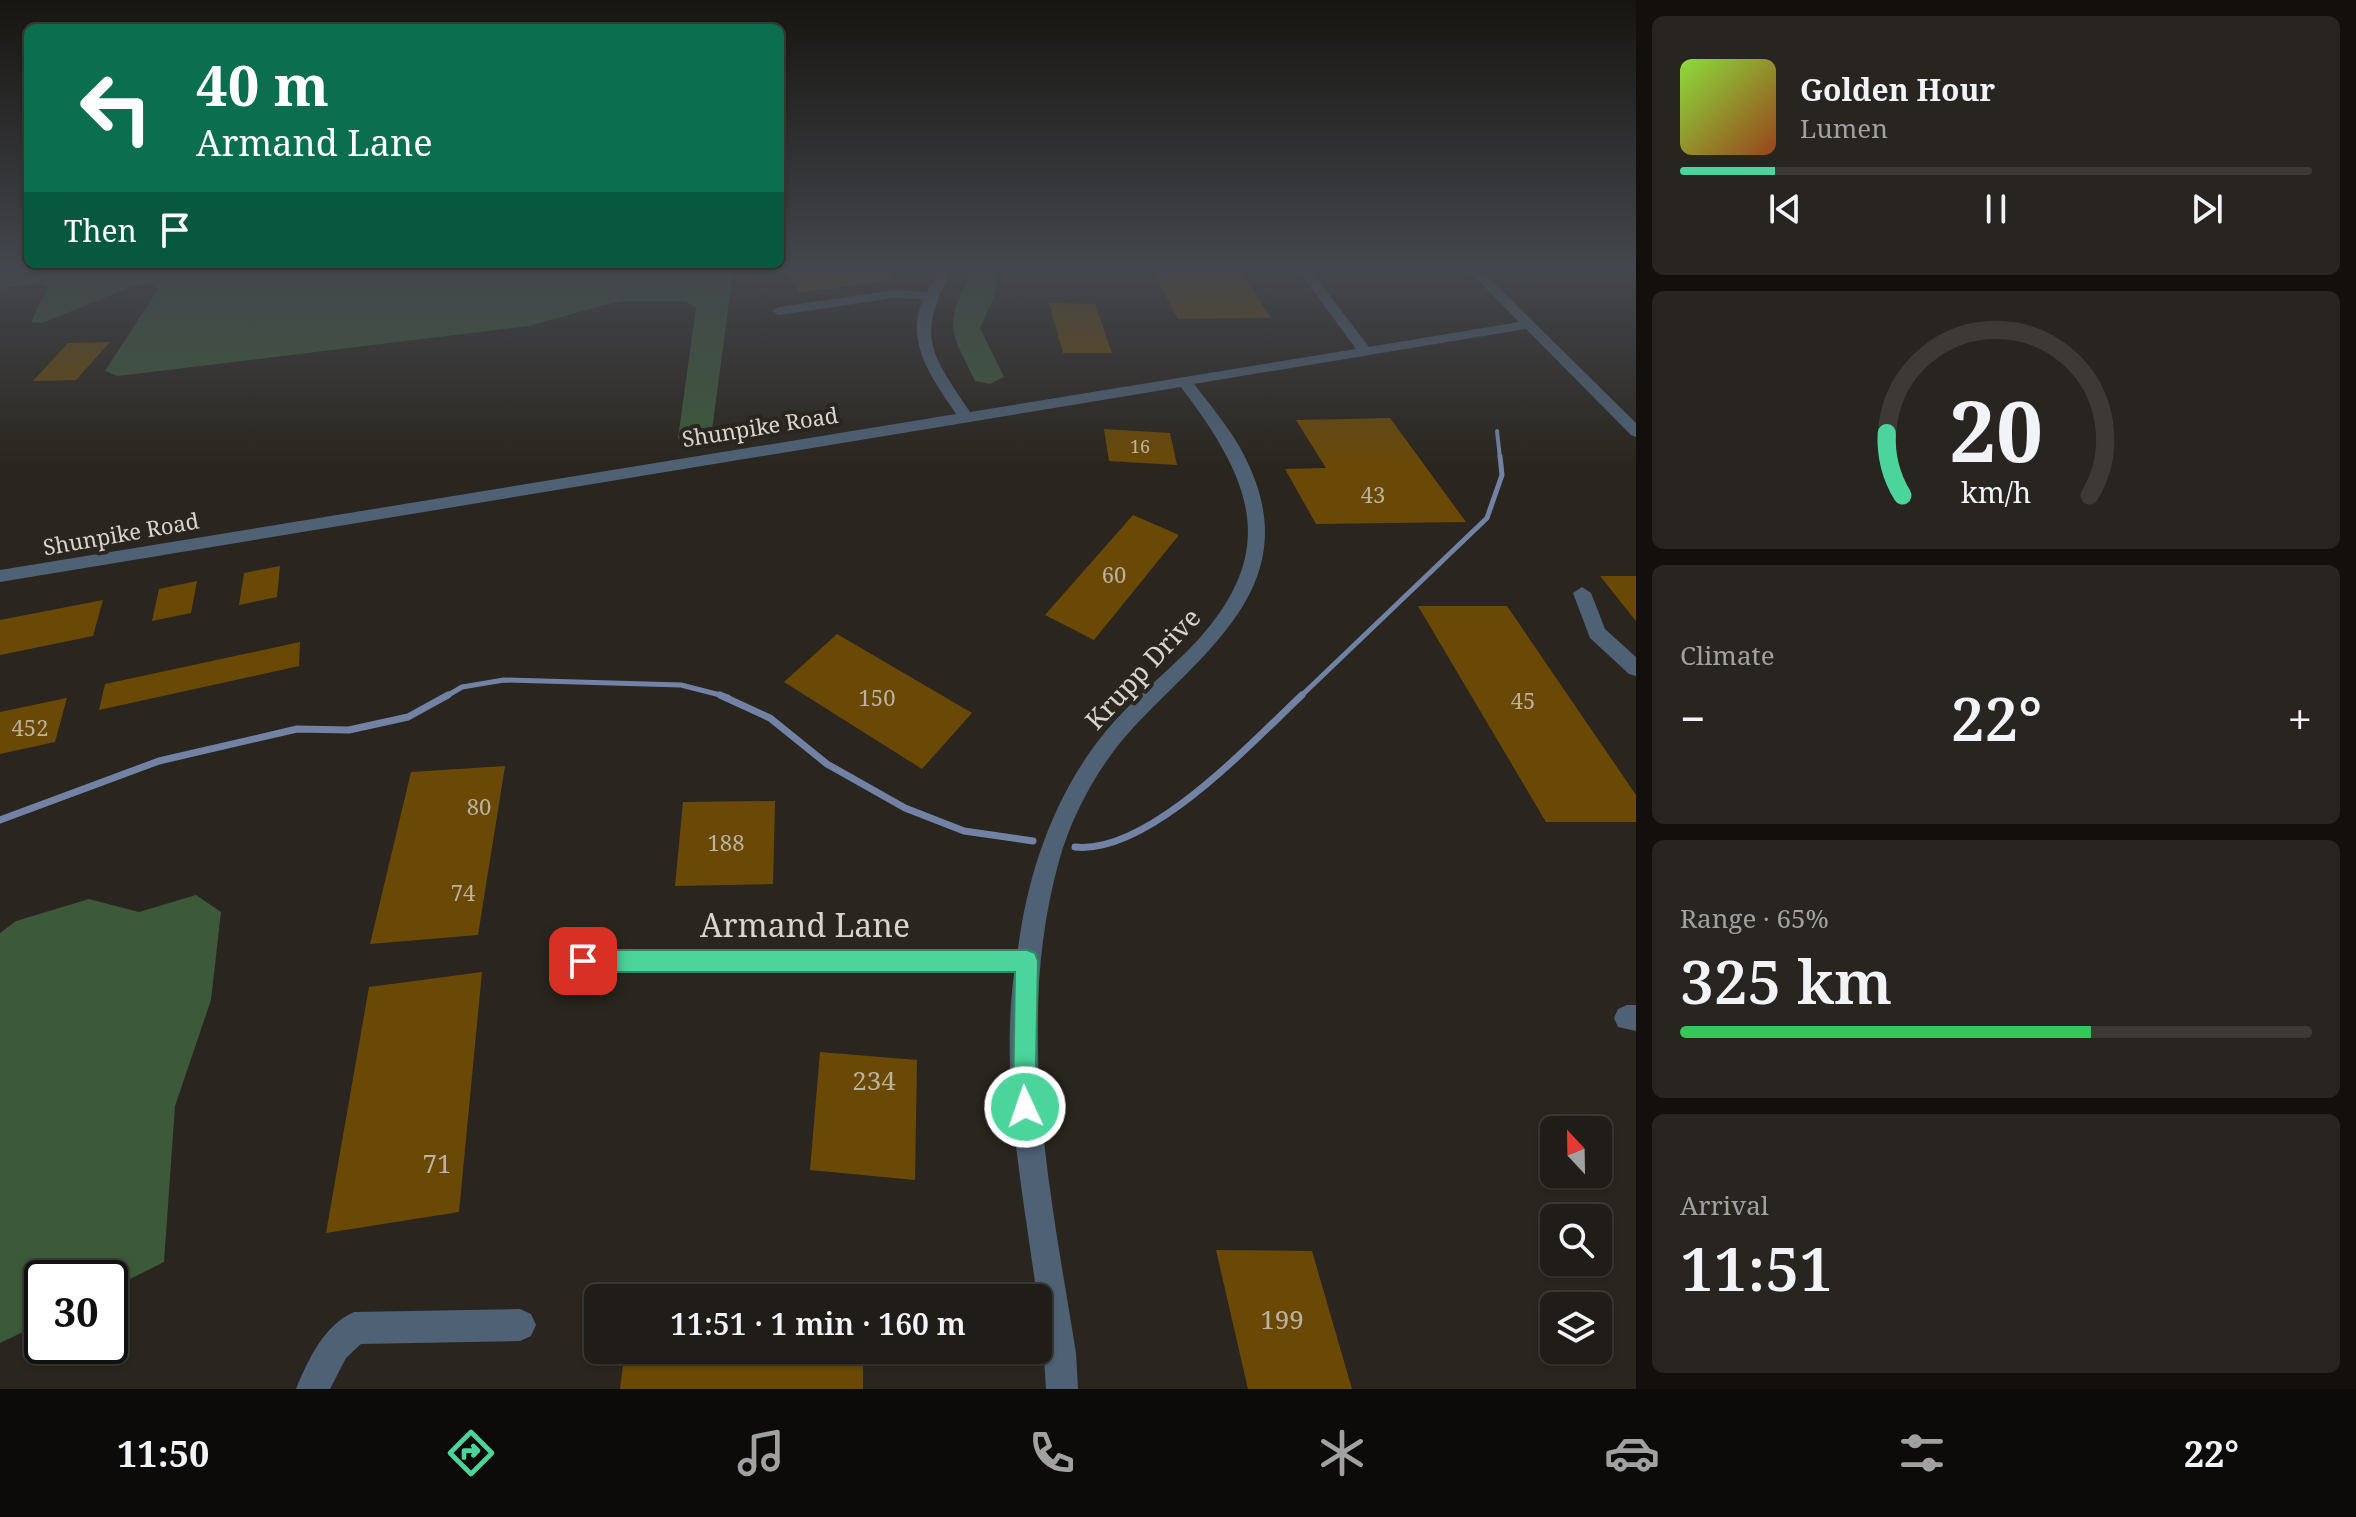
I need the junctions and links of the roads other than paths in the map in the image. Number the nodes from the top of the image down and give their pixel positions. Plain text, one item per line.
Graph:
1 (924, 336) edge
2 (1354, 336) edge
3 (1460, 336) edge
4 (1539, 336) edge
5 (1365, 351) junction
6 (1183, 380) junction
7 (965, 416) junction
8 (1636, 432) edge
9 (0, 576) edge
10 (1582, 593) dead end
11 (1636, 669) edge
12 (583, 961) dead end
13 (1027, 961) junction
14 (520, 1325) dead end
15 (312, 1389) edge
16 (1062, 1389) edge

1 - 7 street
2 - 5 street
3 - 5 street, Shunpike Road
4 - 8 street
5 - 6 street, Shunpike Road
6 - 7 street, Shunpike Road
6 - 13 street, Krupp Drive
7 - 9 street, Shunpike Road
10 - 11 street
12 - 13 street, Armand Lane
13 - 16 street, Krupp Drive
14 - 15 street

